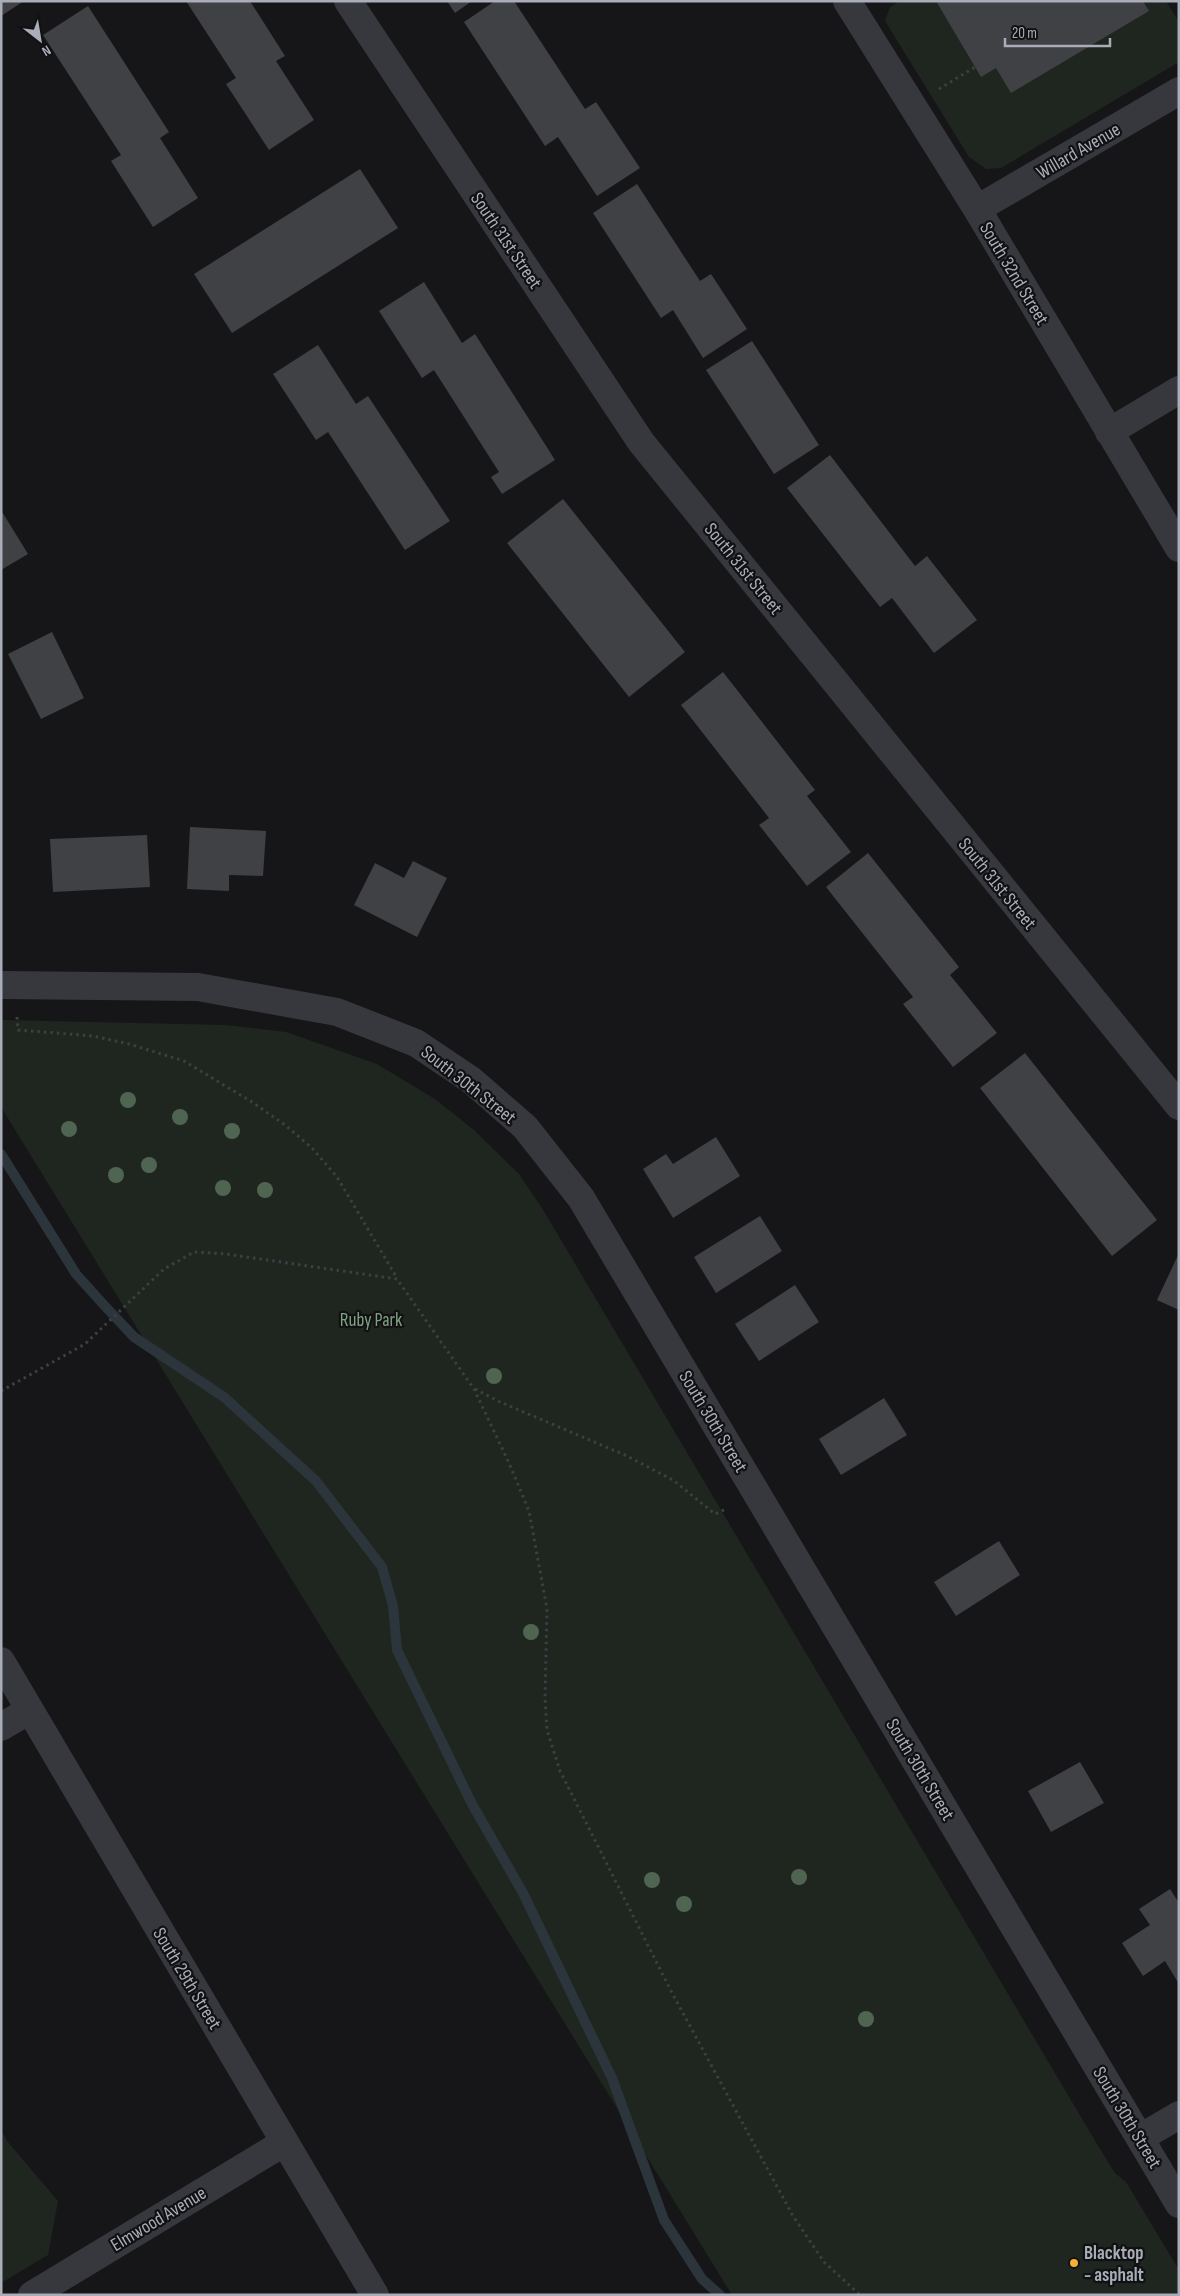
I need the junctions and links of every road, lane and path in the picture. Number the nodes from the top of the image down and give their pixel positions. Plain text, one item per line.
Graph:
1 (348, 1) edge
2 (847, 1) edge
3 (975, 67) dead end
4 (1179, 91) edge
5 (912, 105) junction
6 (977, 209) junction
7 (1179, 390) edge
8 (1109, 432) junction
9 (1179, 548) edge
10 (1, 984) edge
11 (16, 1012) dead end
12 (1179, 1106) edge
13 (397, 1279) junction
14 (474, 1389) junction
15 (1, 1391) edge
16 (726, 1509) dead end
17 (1, 1661) edge
18 (30, 1710) junction
19 (1, 1727) edge
20 (1179, 2115) edge
21 (1140, 2138) junction
22 (285, 2142) junction
23 (1179, 2204) edge
24 (71, 2285) edge
25 (32, 2295) edge
26 (375, 2295) edge
27 (860, 2295) edge

1 - 12 street, South 31st Street
2 - 5 street, South 32nd Street
3 - 5 path
4 - 6 street, Willard Avenue
5 - 6 street, South 32nd Street
6 - 8 street, South 32nd Street
7 - 8 street
8 - 9 street, South 32nd Street
10 - 21 street, South 30th Street
11 - 13 path
13 - 14 path
13 - 15 path
14 - 16 path
14 - 27 path
17 - 18 street, South 29th Street
18 - 19 street
18 - 22 street, South 29th Street
20 - 21 street
21 - 23 street, South 30th Street
22 - 24 street, Elmwood Avenue
22 - 26 street, South 29th Street
24 - 25 street, Elmwood Avenue

